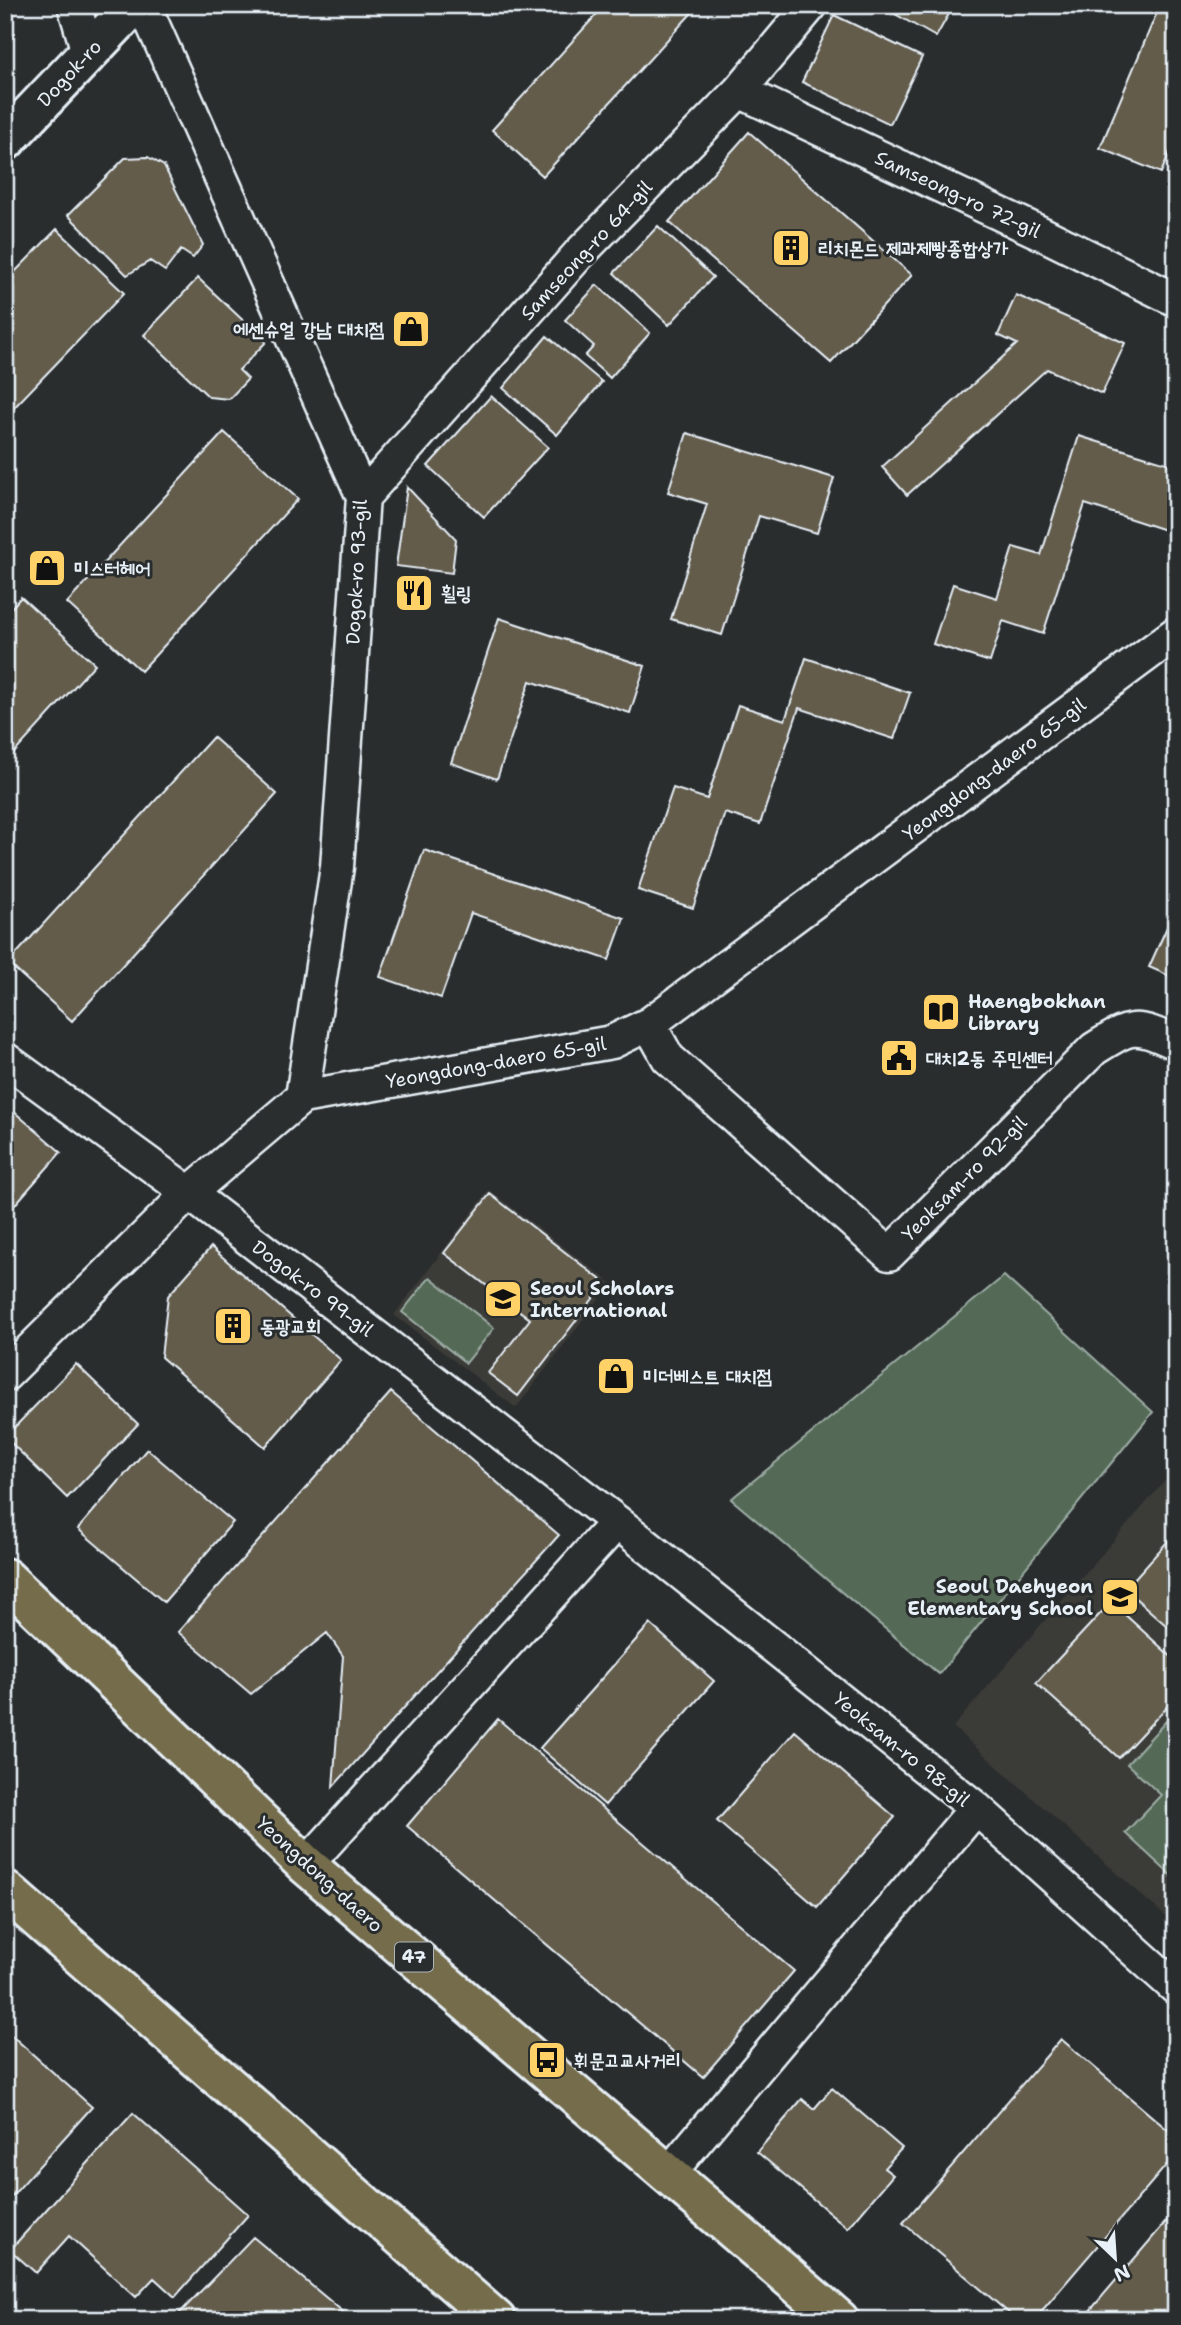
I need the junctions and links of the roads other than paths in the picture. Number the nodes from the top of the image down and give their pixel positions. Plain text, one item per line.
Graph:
1 (74, 5) edge
2 (134, 5) edge
3 (144, 5) edge
4 (811, 5) edge
5 (88, 52) junction
6 (738, 91) junction
7 (5, 141) edge
8 (1176, 300) edge
9 (363, 497) junction
10 (1176, 633) edge
11 (649, 1024) junction
12 (1176, 1043) edge
13 (5, 1059) edge
14 (302, 1097) junction
15 (189, 1193) junction
16 (5, 1375) edge
17 (617, 1522) junction
18 (5, 1577) edge
19 (976, 1808) junction
20 (306, 1865) junction
21 (5, 1889) edge
22 (1176, 1988) edge
23 (669, 2173) junction
24 (496, 2320) edge
25 (839, 2320) edge

1 - 5 street
2 - 5 main road, Dogok-ro
3 - 9 street, Dogok-ro 93-gil
4 - 6 street, Samseong-ro 64-gil
5 - 7 main road, Dogok-ro
6 - 8 street, Samseong-ro 72-gil
6 - 9 street, Samseong-ro 64-gil
9 - 14 street, Dogok-ro 93-gil
10 - 11 street, Yeongdong-daero 65-gil
11 - 12 street, Yeoksam-ro 92-gil
11 - 14 street, Yeongdong-daero 65-gil
13 - 15 street, Dogok-ro 99-gil
14 - 15 street
15 - 16 street
15 - 17 street, Dogok-ro 99-gil
17 - 19 street, Yeoksam-ro 98-gil
17 - 20 street
18 - 20 main road, Yeongdong-daero / 47
19 - 22 street, Yeoksam-ro 98-gil
19 - 23 street
20 - 23 main road, Yeongdong-daero / 47
21 - 24 main road
23 - 25 main road, Yeongdong-daero / 47

